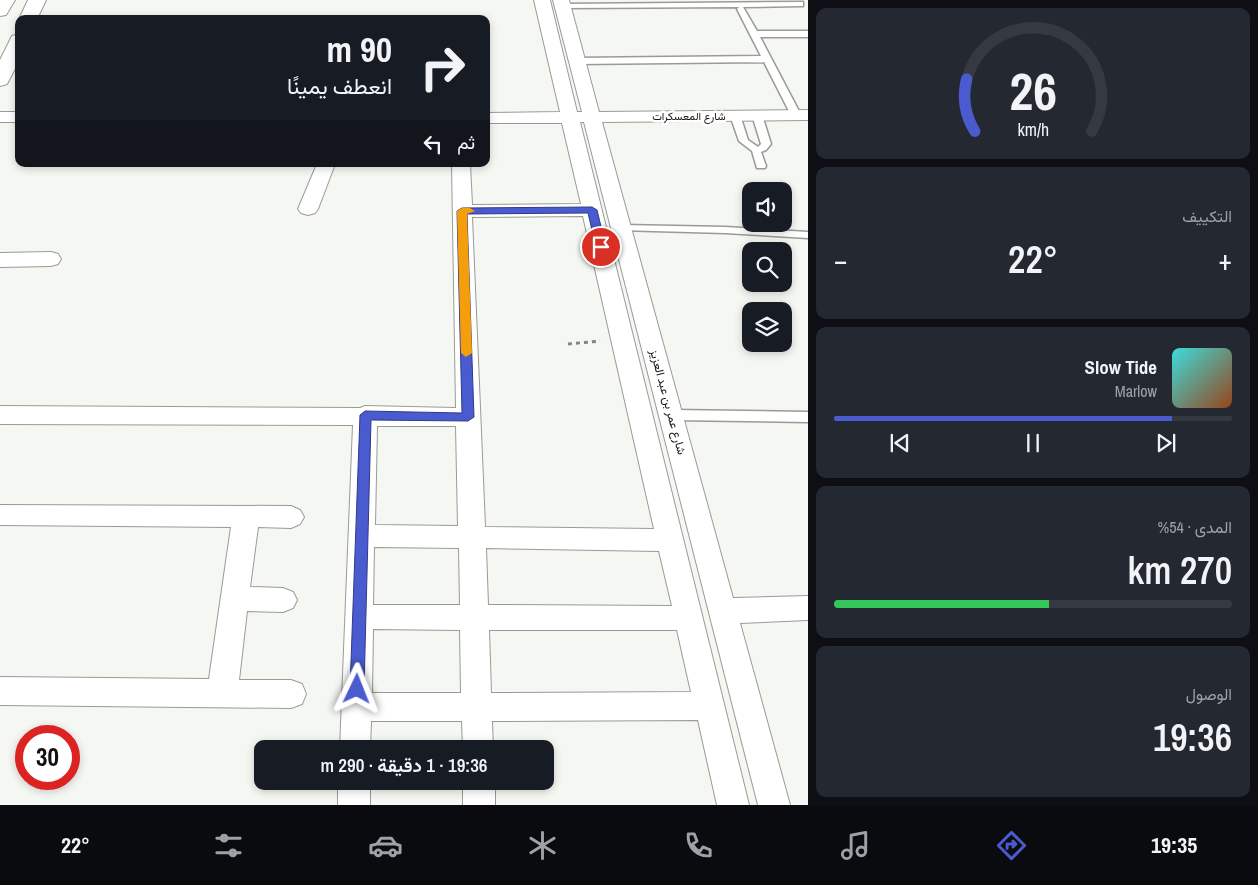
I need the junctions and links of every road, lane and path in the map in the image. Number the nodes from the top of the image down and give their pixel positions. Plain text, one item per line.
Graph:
1 (6, 0) edge
2 (37, 0) edge
3 (556, 2) edge
4 (800, 4) dead end
5 (741, 10) dead end
6 (0, 12) edge
7 (30, 15) edge
8 (754, 34) junction
9 (808, 34) edge
10 (15, 48) edge
11 (766, 59) junction
12 (577, 61) junction
13 (0, 80) edge
14 (735, 115) junction
15 (757, 115) junction
16 (802, 115) edge
17 (581, 116) junction
18 (0, 117) edge
19 (15, 117) edge
20 (490, 118) edge
21 (756, 150) junction
22 (761, 166) dead end
23 (325, 167) edge
24 (461, 167) edge
25 (308, 209) dead end
26 (592, 210) junction
27 (462, 211) junction
28 (622, 228) junction
29 (808, 235) edge
30 (51, 259) dead end
31 (0, 260) edge
32 (623, 339) junction
33 (568, 344) dead end
34 (0, 415) edge
35 (365, 415) junction
36 (672, 415) junction
37 (468, 417) junction
38 (808, 417) edge
39 (0, 515) edge
40 (291, 516) dead end
41 (246, 517) junction
42 (362, 536) junction
43 (472, 536) junction
44 (671, 540) junction
45 (234, 599) junction
46 (283, 600) dead end
47 (808, 608) edge
48 (722, 611) junction
49 (359, 618) junction
50 (474, 618) junction
51 (689, 618) junction
52 (0, 691) edge
53 (222, 693) junction
54 (291, 694) dead end
55 (710, 706) junction
56 (357, 707) junction
57 (477, 707) junction
58 (355, 740) edge
59 (478, 740) edge
60 (354, 790) edge
61 (478, 790) edge
62 (354, 805) edge
63 (479, 805) edge
64 (733, 805) edge
65 (774, 805) edge

1 - 6 main road
2 - 7 main road
3 - 4 lane
3 - 12 street, شارع عمر بن عبد العزيز
3 - 17 street, شارع عمر بن عبد العزيز
5 - 8 lane
8 - 9 lane
8 - 11 lane
10 - 13 main road
11 - 12 lane
11 - 16 lane
12 - 17 street, شارع عمر بن عبد العزيز
14 - 15 street, شارع المعسكرات
14 - 17 street, شارع المعسكرات
14 - 21 lane
15 - 16 street, شارع المعسكرات
15 - 21 lane
17 - 20 street, شارع المعسكرات
17 - 26 street, شارع عمر بن عبد العزيز
17 - 28 street, شارع عمر بن عبد العزيز
18 - 19 street
21 - 22 lane
23 - 25 street
24 - 27 street
26 - 27 street
26 - 32 street, شارع عمر بن عبد العزيز
27 - 37 street
28 - 29 lane
28 - 36 street, شارع عمر بن عبد العزيز
30 - 31 street
32 - 33 path
32 - 44 street, شارع عمر بن عبد العزيز
34 - 35 street
35 - 37 street
35 - 42 street
36 - 38 lane
36 - 48 street, شارع عمر بن عبد العزيز
37 - 43 street
39 - 41 street
40 - 41 street
41 - 45 street
42 - 43 street
42 - 49 street
43 - 44 street
43 - 50 street
44 - 51 street, شارع عمر بن عبد العزيز
45 - 46 street
45 - 53 street
47 - 48 street
48 - 65 street, شارع عمر بن عبد العزيز
49 - 50 street
49 - 56 street
50 - 51 street
50 - 57 street
51 - 55 street, شارع عمر بن عبد العزيز
52 - 53 street
53 - 54 street
55 - 57 street
55 - 64 street, شارع عمر بن عبد العزيز
56 - 57 street
56 - 58 street
57 - 59 street
60 - 62 street
61 - 63 street

